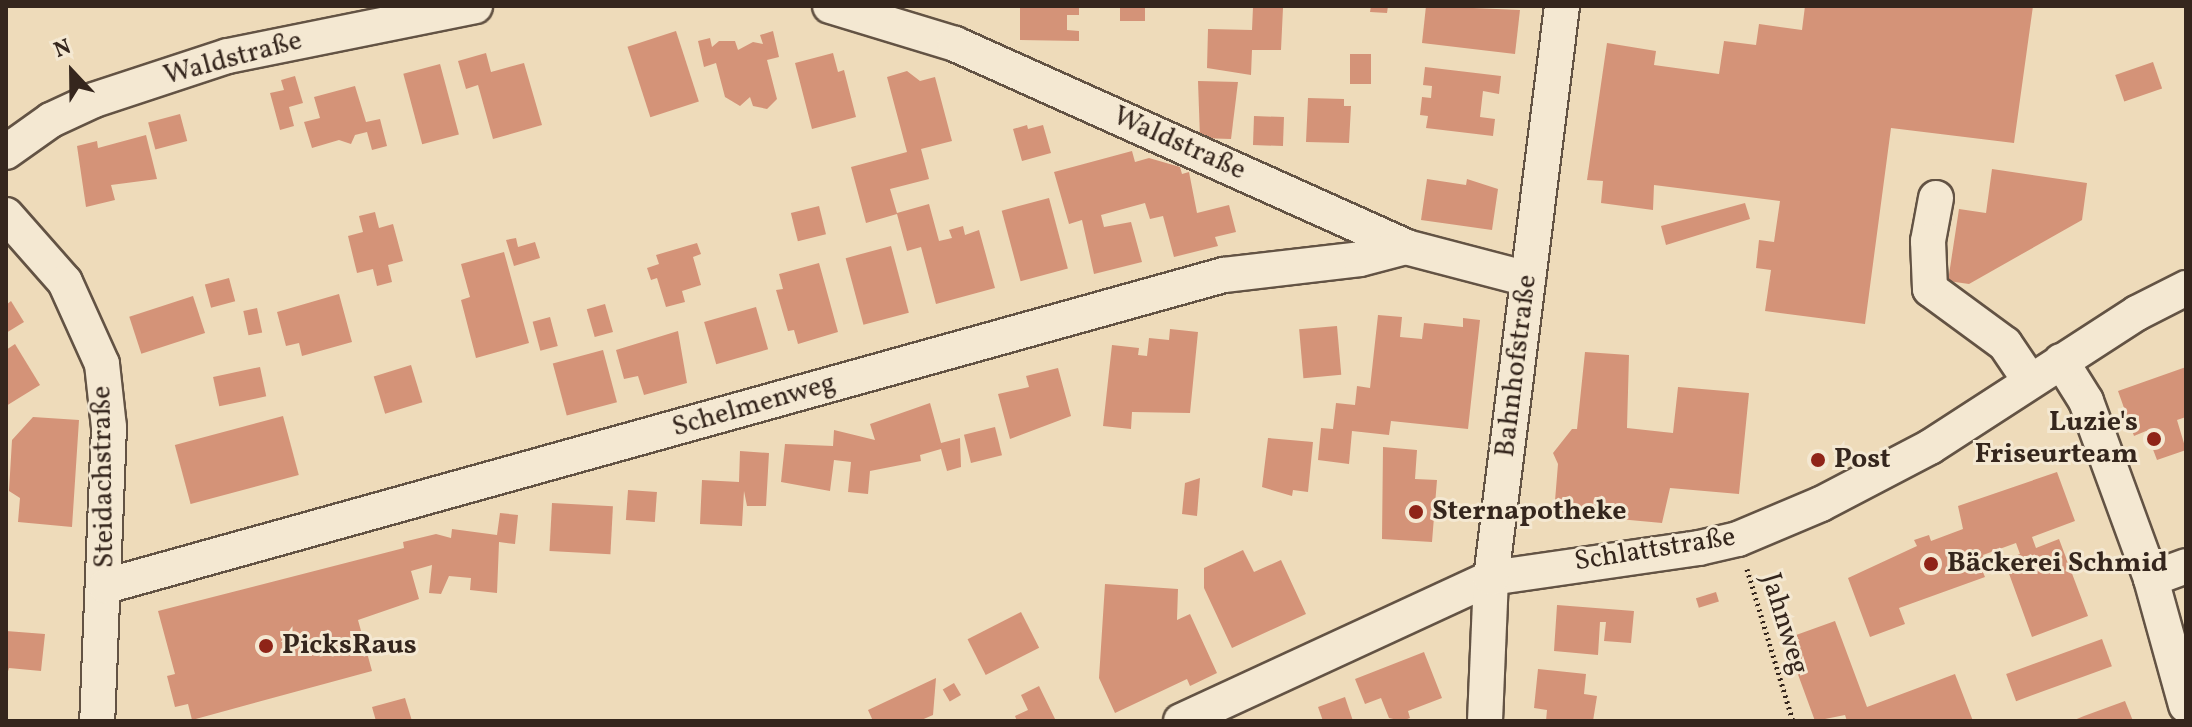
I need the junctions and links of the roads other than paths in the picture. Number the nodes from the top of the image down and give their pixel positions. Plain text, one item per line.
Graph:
1 (475, 6) edge
2 (830, 6) edge
3 (1562, 6) edge
4 (6, 152) edge
5 (1936, 198) dead end
6 (6, 215) edge
7 (1406, 247) junction
8 (1528, 279) junction
9 (2186, 288) edge
10 (2061, 361) junction
11 (2030, 381) junction
12 (2186, 566) edge
13 (1491, 578) junction
14 (2151, 579) junction
15 (106, 586) junction
16 (2185, 696) edge
17 (97, 721) edge
18 (1181, 721) edge
19 (1485, 721) edge

1 - 4 street, Waldstraße
2 - 7 street, Waldstraße
3 - 8 street, Bahnhofstraße
5 - 11 street
6 - 15 street, Steidachstraße
7 - 8 street, Waldstraße
7 - 15 street, Schelmenweg
8 - 13 street, Bahnhofstraße
9 - 10 street, Schlattstraße
10 - 11 street, Schlattstraße
10 - 14 street
11 - 13 street, Schlattstraße
12 - 14 street
13 - 18 street
13 - 19 street, Bahnhofstraße
14 - 16 street
15 - 17 street, Steidachstraße

